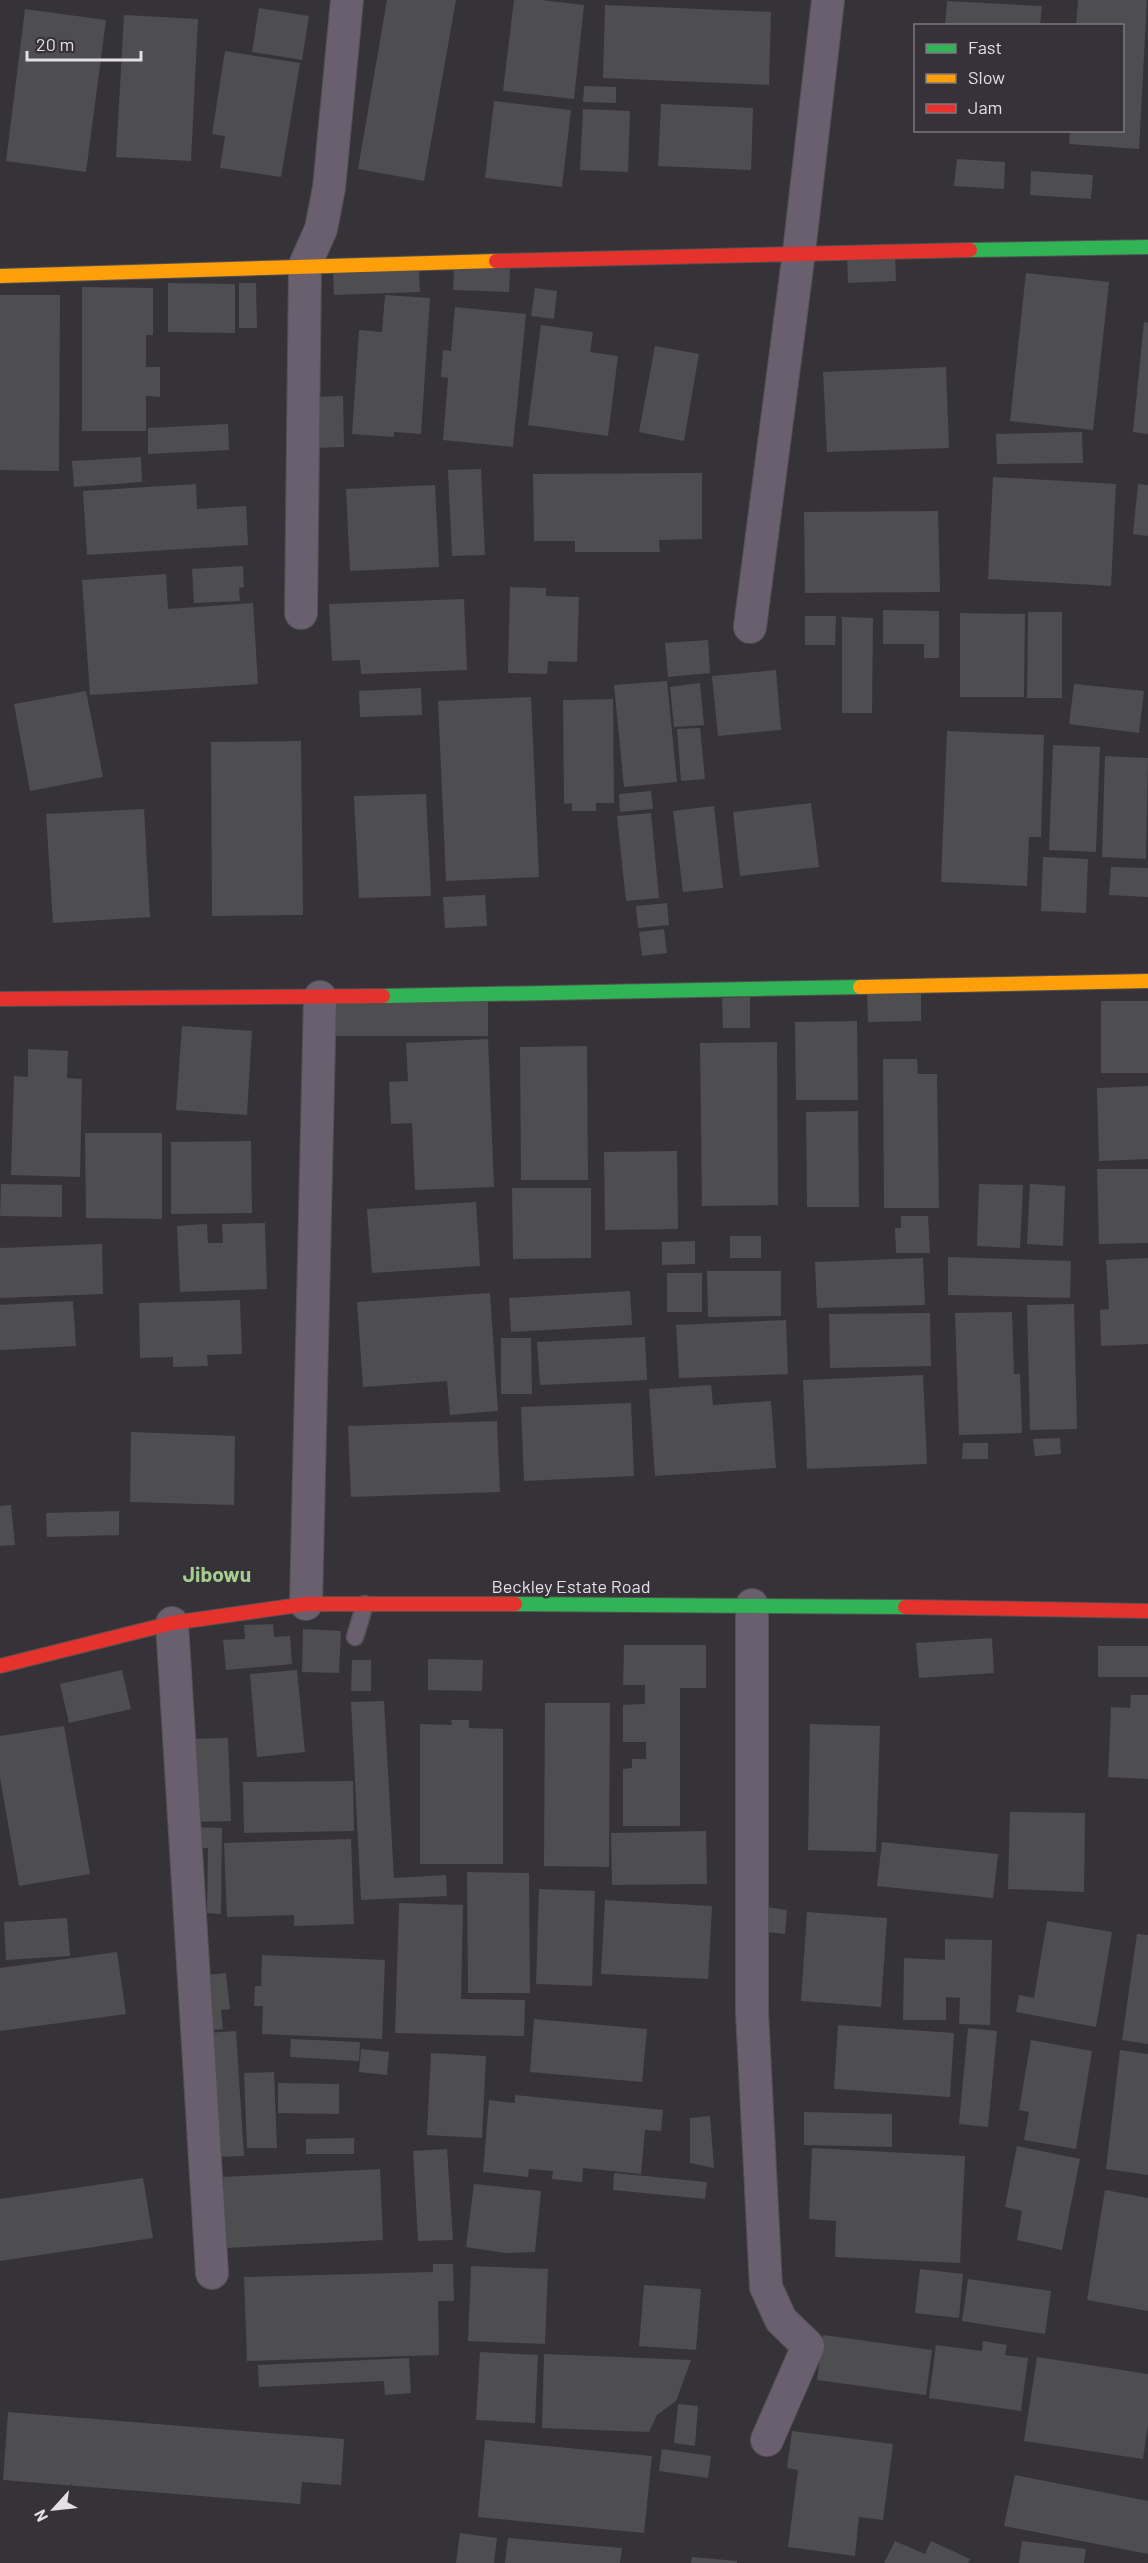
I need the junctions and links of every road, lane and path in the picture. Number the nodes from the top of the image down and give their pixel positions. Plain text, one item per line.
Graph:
1 (347, 0) edge
2 (828, 0) edge
3 (1148, 247) edge
4 (799, 252) junction
5 (305, 265) junction
6 (0, 276) edge
7 (301, 613) dead end
8 (750, 627) dead end
9 (1148, 981) edge
10 (320, 997) junction
11 (0, 999) edge
12 (306, 1604) junction
13 (365, 1604) junction
14 (752, 1605) junction
15 (1148, 1611) edge
16 (172, 1623) junction
17 (355, 1637) dead end
18 (0, 1666) edge
19 (212, 2273) dead end
20 (767, 2440) dead end

1 - 5 street
2 - 4 street
3 - 4 street
4 - 5 street
4 - 8 street
5 - 6 street
5 - 7 street
9 - 10 street
10 - 11 street
10 - 12 street
12 - 13 street, Beckley Estate Road
12 - 16 street, Beckley Estate Road
13 - 14 street, Beckley Estate Road
13 - 17 lane
14 - 15 street, Beckley Estate Road
14 - 20 street
16 - 18 street, Beckley Estate Road
16 - 19 street

